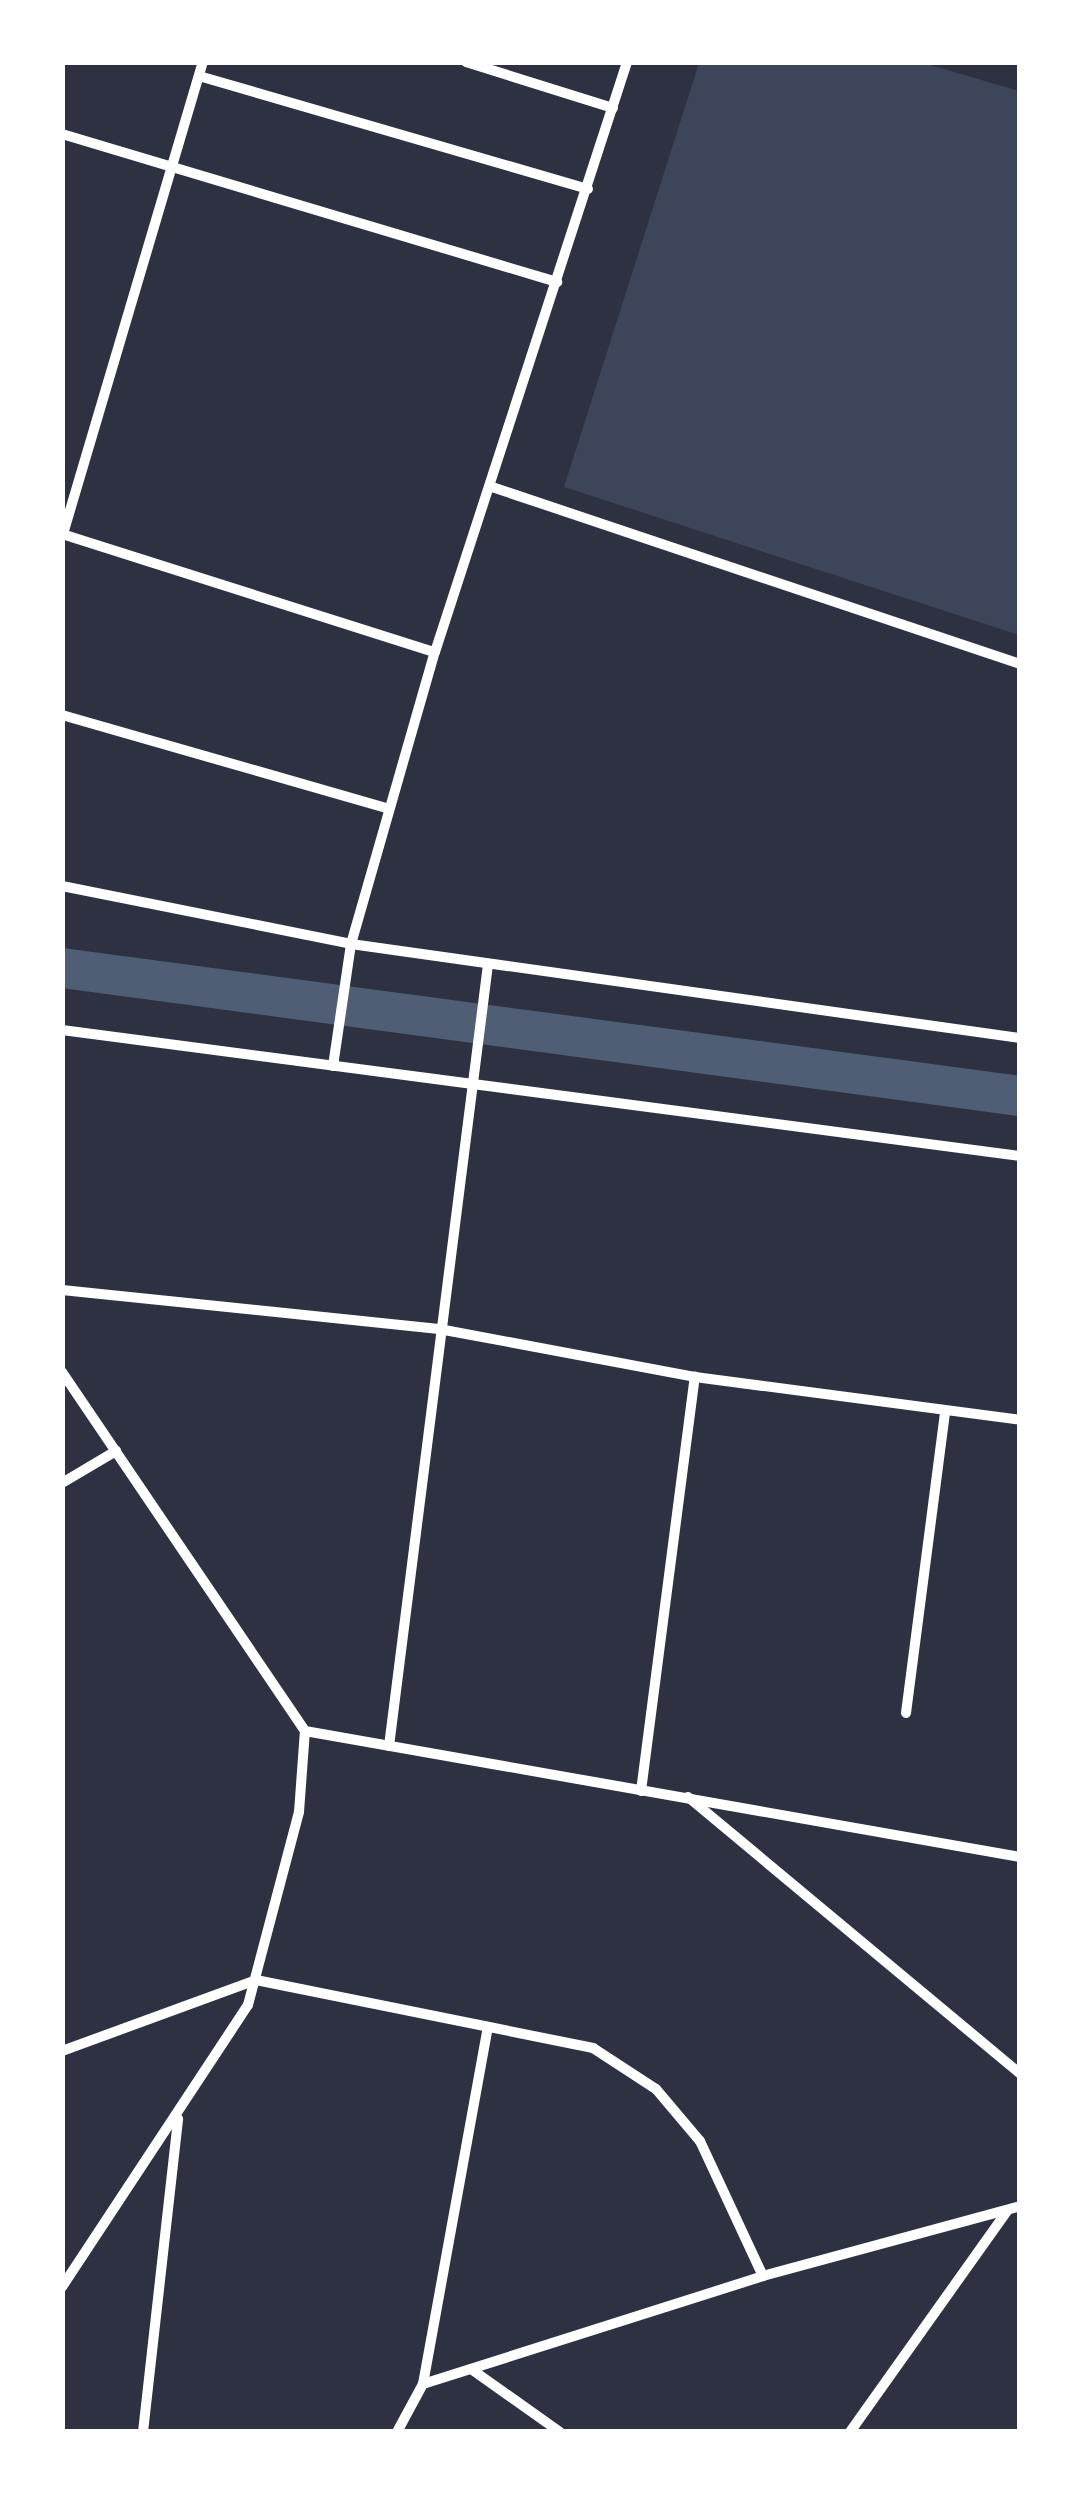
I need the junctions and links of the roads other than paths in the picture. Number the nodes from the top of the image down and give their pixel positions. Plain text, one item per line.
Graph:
1 (203, 62) edge
2 (466, 62) edge
3 (628, 62) edge
4 (199, 76) junction
5 (612, 108) junction
6 (62, 134) edge
7 (170, 166) junction
8 (588, 189) junction
9 (557, 282) junction
10 (492, 486) junction
11 (63, 534) edge
12 (435, 652) junction
13 (1020, 664) edge
14 (62, 715) edge
15 (390, 809) junction
16 (62, 886) edge
17 (352, 944) junction
18 (488, 965) junction
19 (62, 1030) edge
20 (1020, 1038) edge
21 (333, 1066) junction
22 (472, 1086) junction
23 (1020, 1156) edge
24 (62, 1290) edge
25 (438, 1329) junction
26 (62, 1372) edge
27 (695, 1377) junction
28 (945, 1411) junction
29 (1020, 1420) edge
30 (116, 1450) junction
31 (62, 1484) edge
32 (906, 1713) dead end
33 (306, 1730) junction
34 (390, 1746) junction
35 (641, 1791) junction
36 (688, 1796) junction
37 (1020, 1856) edge
38 (256, 1980) junction
39 (488, 2026) junction
40 (62, 2051) edge
41 (1020, 2074) edge
42 (179, 2115) junction
43 (1014, 2208) edge
44 (763, 2276) junction
45 (62, 2287) edge
46 (471, 2369) junction
47 (423, 2384) junction
48 (143, 2432) edge
49 (397, 2432) edge
50 (560, 2432) edge
51 (850, 2432) edge

1 - 4 street
2 - 5 street
3 - 5 street
4 - 7 street
4 - 8 street
5 - 8 street
6 - 7 street
7 - 9 street
7 - 11 street
8 - 9 street
9 - 10 street
10 - 12 street
10 - 13 street
11 - 12 street
12 - 15 street
14 - 15 street
15 - 17 street
16 - 17 street
17 - 18 street
17 - 21 street
18 - 20 street
18 - 22 street
19 - 21 street
21 - 22 street
22 - 23 street
22 - 25 street
24 - 25 street
25 - 27 street
25 - 34 street
26 - 30 street
27 - 28 street
27 - 35 street
28 - 29 street
28 - 32 street
30 - 31 street
30 - 33 street
33 - 34 street
33 - 38 street
34 - 35 street
35 - 36 street
36 - 37 street
36 - 41 street
38 - 39 street
38 - 40 street
38 - 42 street
39 - 44 street
39 - 47 street
42 - 45 street
42 - 48 street
43 - 44 street
43 - 51 street
44 - 46 street
46 - 47 street
46 - 50 street
47 - 49 street

